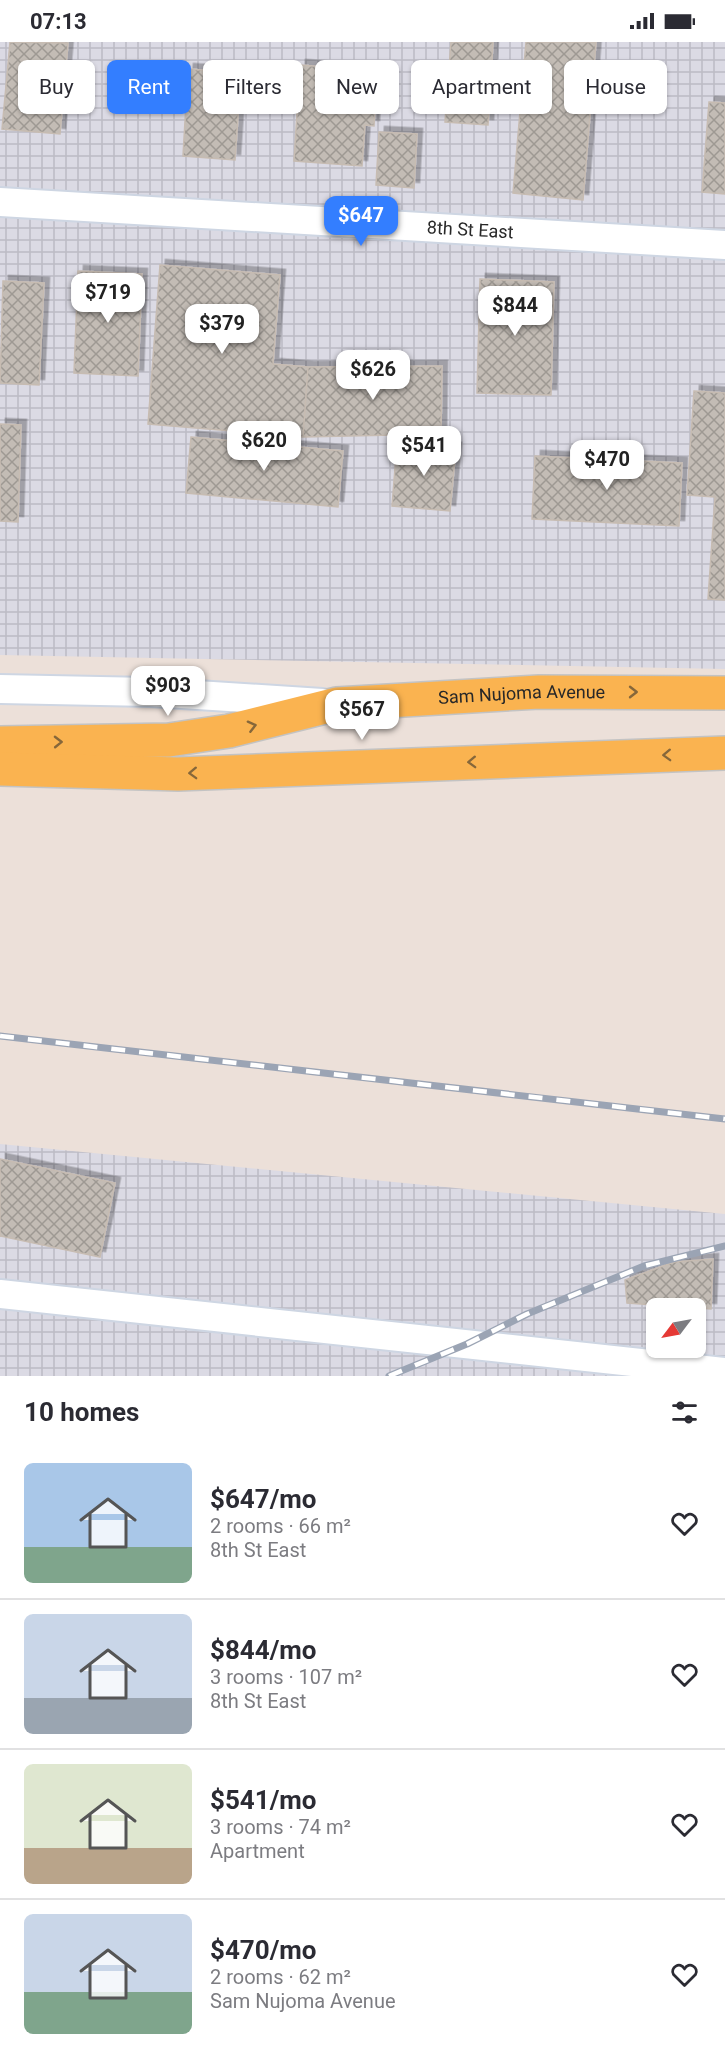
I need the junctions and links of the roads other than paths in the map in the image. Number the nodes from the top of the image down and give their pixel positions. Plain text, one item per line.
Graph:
1 (0, 202) edge
2 (725, 245) edge
3 (0, 689) edge
4 (725, 693) edge
5 (337, 704) junction
6 (0, 743) edge
7 (725, 753) edge
8 (0, 769) edge
9 (0, 1294) edge
10 (725, 1372) edge

1 - 2 street, 8th St East
3 - 5 street
5 -> 4 main road, Sam Nujoma Avenue
6 -> 5 main road, Sam Nujoma Avenue
7 -> 8 main road
9 - 10 street

